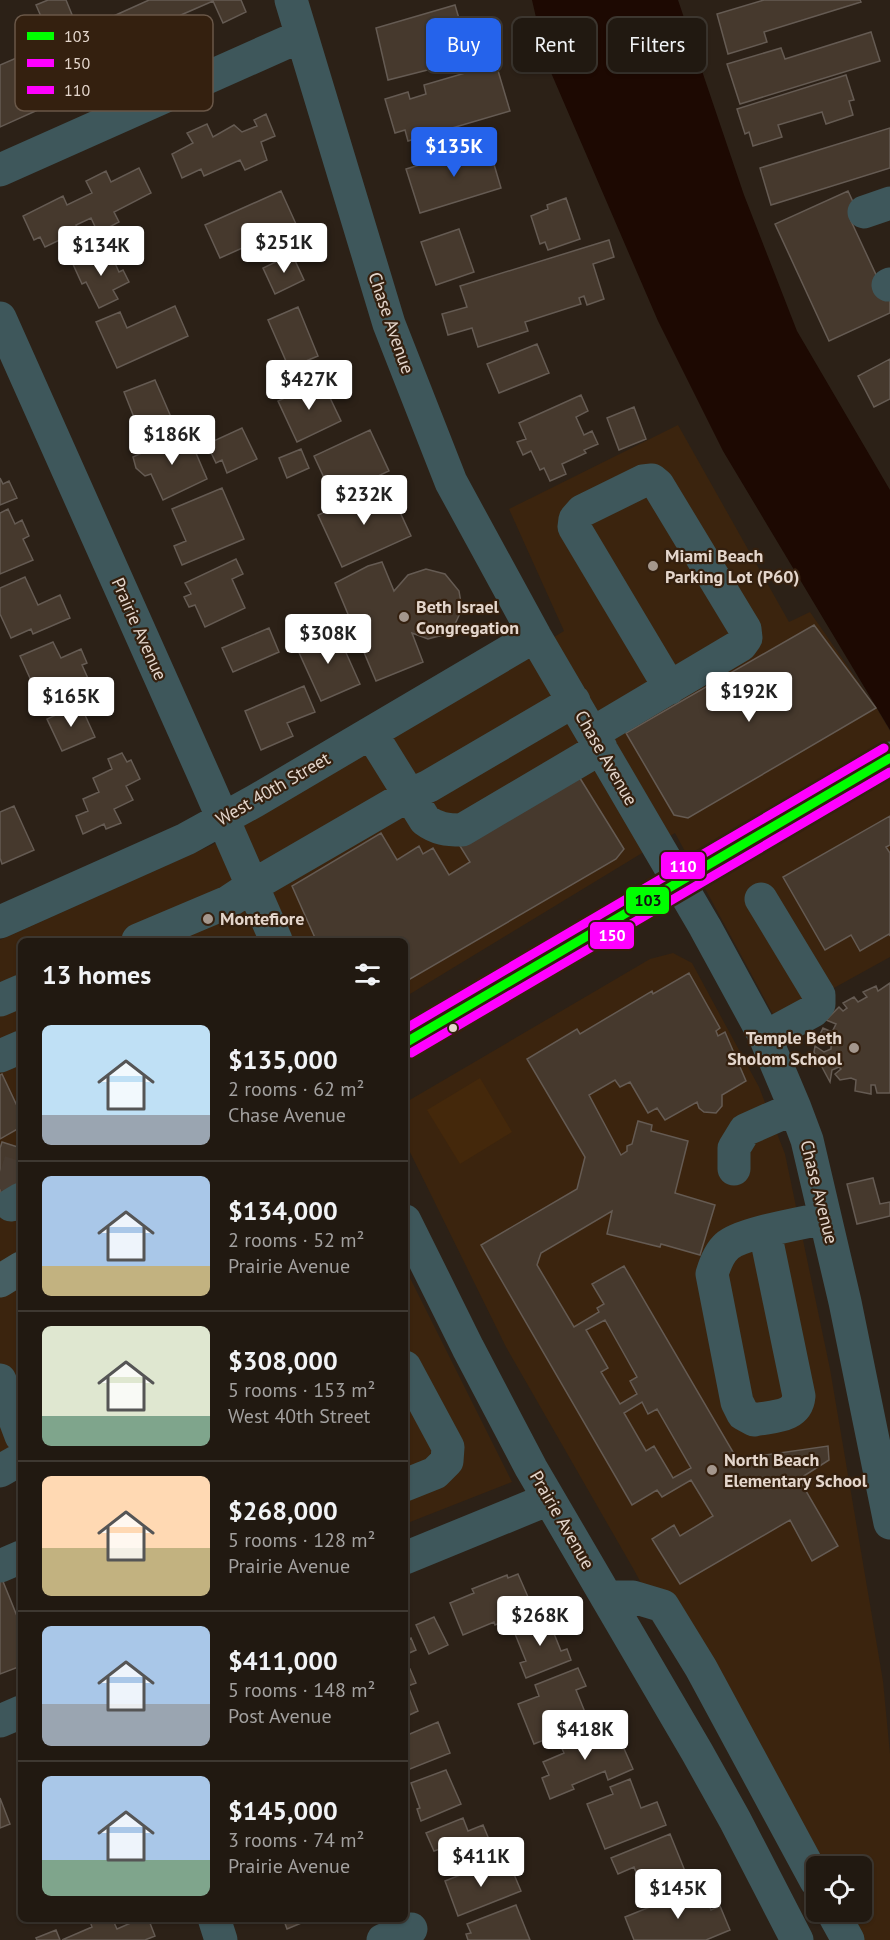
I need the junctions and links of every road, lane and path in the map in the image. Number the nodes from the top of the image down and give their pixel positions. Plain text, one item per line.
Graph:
1 (291, 0) edge
2 (302, 36) junction
3 (213, 75) edge
4 (133, 111) edge
5 (0, 170) edge
6 (0, 318) edge
7 (536, 636) junction
8 (670, 688) junction
9 (574, 701) junction
10 (371, 733) junction
11 (597, 741) junction
12 (890, 758) edge
13 (409, 795) junction
14 (223, 819) junction
15 (678, 882) junction
16 (252, 886) junction
17 (761, 899) dead end
18 (0, 922) edge
19 (143, 938) edge
20 (273, 938) edge
21 (18, 992) edge
22 (0, 1000) edge
23 (765, 1037) junction
24 (408, 1041) edge
25 (18, 1048) edge
26 (0, 1056) edge
27 (795, 1108) junction
28 (734, 1169) dead end
29 (825, 1218) junction
30 (408, 1232) edge
31 (765, 1232) junction
32 (18, 1270) edge
33 (0, 1281) edge
34 (408, 1373) edge
35 (0, 1380) edge
36 (18, 1428) edge
37 (18, 1461) edge
38 (0, 1471) edge
39 (885, 1477) edge
40 (408, 1484) edge
41 (549, 1499) junction
42 (890, 1523) edge
43 (408, 1557) edge
44 (18, 1558) edge
45 (0, 1566) edge
46 (608, 1597) junction
47 (18, 1713) edge
48 (0, 1721) edge
49 (806, 1862) edge
50 (215, 1922) edge
51 (838, 1922) edge
52 (221, 1940) edge
53 (796, 1940) edge
54 (848, 1940) edge

1 - 2 street, Chase Avenue
2 - 3 street
2 - 7 street, Chase Avenue
4 - 5 street
6 - 14 street, Prairie Avenue
7 - 9 street, Chase Avenue
7 - 10 street, West 40th Street
8 - 8 street
8 - 11 street
9 - 11 street, Chase Avenue
9 - 13 street
10 - 13 street
10 - 14 street, West 40th Street
11 - 13 street
11 - 15 street, Chase Avenue
12 - 15 main road
13 - 16 street
14 - 16 street, Prairie Avenue
14 - 18 street, West 40th Street
15 - 23 street, Chase Avenue
15 - 24 main road
16 - 19 street
16 - 20 street, Prairie Avenue
17 - 23 street
21 - 22 street
23 - 27 street, Chase Avenue
25 - 26 street
27 - 28 street
27 - 29 street, Chase Avenue
29 - 31 street
29 - 39 street, Chase Avenue
30 - 41 street, Prairie Avenue
31 - 31 street
32 - 33 main road
34 - 40 street
35 - 36 street
37 - 38 street
39 - 42 street, Chase Avenue
41 - 43 street
41 - 46 street, Prairie Avenue
44 - 45 street
46 - 49 street
46 - 53 street, Prairie Avenue
47 - 48 street
50 - 52 street
51 - 54 street

